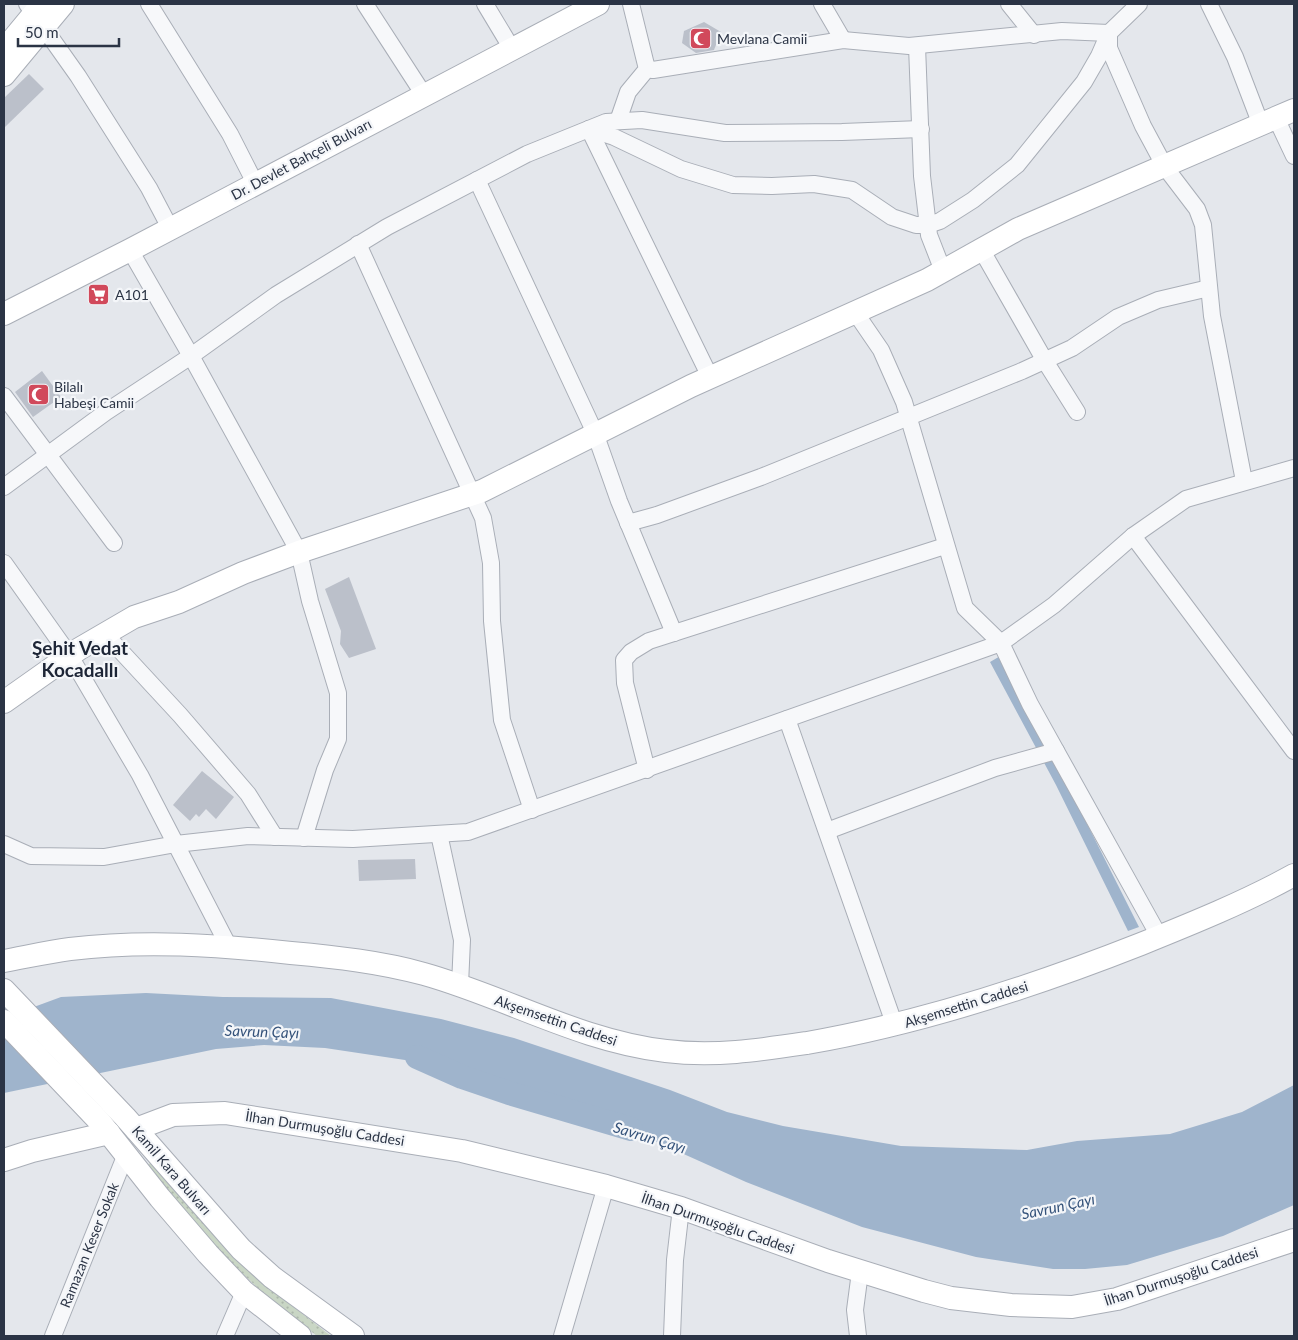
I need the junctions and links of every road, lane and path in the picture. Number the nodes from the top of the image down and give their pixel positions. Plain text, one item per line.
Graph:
1 (63, 4) edge
2 (149, 4) edge
3 (365, 4) edge
4 (485, 4) edge
5 (598, 4) edge
6 (631, 4) edge
7 (822, 4) edge
8 (1009, 4) edge
9 (1139, 4) edge
10 (1209, 4) edge
11 (36, 12) edge
12 (1109, 33) junction
13 (1034, 35) junction
14 (843, 40) junction
15 (917, 46) junction
16 (512, 49) junction
17 (4, 50) edge
18 (646, 69) junction
19 (4, 75) edge
20 (424, 95) junction
21 (1277, 118) edge
22 (618, 121) junction
23 (589, 129) junction
24 (921, 129) junction
25 (1294, 156) edge
26 (1165, 167) junction
27 (477, 180) junction
28 (255, 183) junction
29 (928, 225) junction
30 (170, 228) junction
31 (358, 244) junction
32 (981, 249) junction
33 (130, 250) junction
34 (943, 271) junction
35 (1209, 288) junction
36 (855, 312) junction
37 (4, 314) edge
38 (191, 356) junction
39 (1044, 360) junction
40 (710, 377) junction
41 (4, 396) edge
42 (1077, 412) dead end
43 (908, 417) junction
44 (594, 432) junction
45 (49, 456) junction
46 (1294, 468) edge
47 (1244, 481) junction
48 (4, 487) edge
49 (471, 495) junction
50 (628, 523) junction
51 (1134, 536) junction
52 (114, 543) dead end
53 (945, 546) junction
54 (298, 552) junction
55 (4, 563) edge
56 (105, 634) junction
57 (674, 634) junction
58 (1001, 643) junction
59 (70, 656) junction
60 (4, 702) edge
61 (787, 719) junction
62 (1056, 751) junction
63 (1294, 751) edge
64 (647, 770) junction
65 (532, 810) junction
66 (827, 831) junction
67 (439, 834) junction
68 (275, 837) junction
69 (304, 838) junction
70 (4, 844) edge
71 (176, 844) junction
72 (1294, 876) edge
73 (1159, 936) junction
74 (229, 947) junction
75 (4, 961) edge
76 (460, 986) junction
77 (4, 990) edge
78 (4, 1022) edge
79 (896, 1026) junction
80 (131, 1123) junction
81 (104, 1127) junction
82 (126, 1154) junction
83 (4, 1160) edge
84 (606, 1186) junction
85 (681, 1208) junction
86 (1294, 1240) edge
87 (860, 1272) junction
88 (244, 1292) junction
89 (53, 1336) edge
90 (225, 1336) edge
91 (300, 1336) edge
92 (353, 1336) edge
93 (562, 1336) edge
94 (672, 1336) edge
95 (858, 1336) edge

1 - 11 street
2 - 28 street
3 - 20 street
4 - 16 street
5 - 16 street, Dr. Devlet Bahçeli Bulvarı
6 - 18 street
7 - 14 street
8 - 13 street
9 - 12 street
10 - 21 street
11 - 17 street
11 - 19 street
11 - 30 street
12 - 13 street
12 - 26 street
12 - 29 street
13 - 15 street
14 - 15 street
14 - 18 street
15 - 24 street
16 - 20 street, Dr. Devlet Bahçeli Bulvarı
18 - 22 street
20 - 28 street, Dr. Devlet Bahçeli Bulvarı
21 - 25 street
21 - 26 street
22 - 23 street
22 - 24 street
23 - 27 street
23 - 29 street
23 - 40 street
24 - 29 street
26 - 32 street
26 - 35 street
27 - 31 street
27 - 44 street
28 - 30 street, Dr. Devlet Bahçeli Bulvarı
29 - 34 street
30 - 33 street, Dr. Devlet Bahçeli Bulvarı
31 - 38 street
31 - 49 street
32 - 34 street
32 - 39 street
33 - 37 street, Dr. Devlet Bahçeli Bulvarı
33 - 38 street
34 - 36 street
35 - 39 street
35 - 47 street
36 - 40 street
36 - 43 street
38 - 45 street
38 - 54 street
39 - 42 street
39 - 43 street
40 - 44 street
41 - 45 street
43 - 50 street
43 - 53 street
44 - 49 street
44 - 50 street
45 - 48 street
45 - 52 street
46 - 47 street
47 - 51 street
49 - 54 street
49 - 65 street
50 - 57 street
51 - 58 street
51 - 63 street
53 - 57 street
53 - 58 street
54 - 56 street
54 - 69 street
55 - 59 street
56 - 59 street
56 - 68 street
57 - 64 street
58 - 61 street
58 - 62 street
59 - 60 street
59 - 71 street
61 - 64 street
61 - 66 street
62 - 66 street
62 - 73 street
64 - 65 street
65 - 67 street
66 - 79 street
67 - 69 street
67 - 76 street
68 - 69 street
68 - 71 street
70 - 71 street
71 - 74 street
72 - 73 street, Akşemsettin Caddesi
73 - 79 street, Akşemsettin Caddesi
74 - 75 street, Akşemsettin Caddesi
74 - 76 street, Akşemsettin Caddesi
76 - 79 street, Akşemsettin Caddesi
77 - 80 street, Kamil Kara Bulvarı
78 - 81 street, Kamil Kara Bulvarı
80 - 84 street, İlhan Durmuşoğlu Caddesi
80 - 92 street, Kamil Kara Bulvarı
81 - 82 street, Kamil Kara Bulvarı
81 - 83 street
82 - 88 street, Kamil Kara Bulvarı
82 - 89 street, Ramazan Keser Sokak
84 - 85 street, İlhan Durmuşoğlu Caddesi
84 - 93 street
85 - 87 street, İlhan Durmuşoğlu Caddesi
85 - 94 street
86 - 87 street, İlhan Durmuşoğlu Caddesi
87 - 95 street
88 - 90 street
88 - 91 street, Kamil Kara Bulvarı

